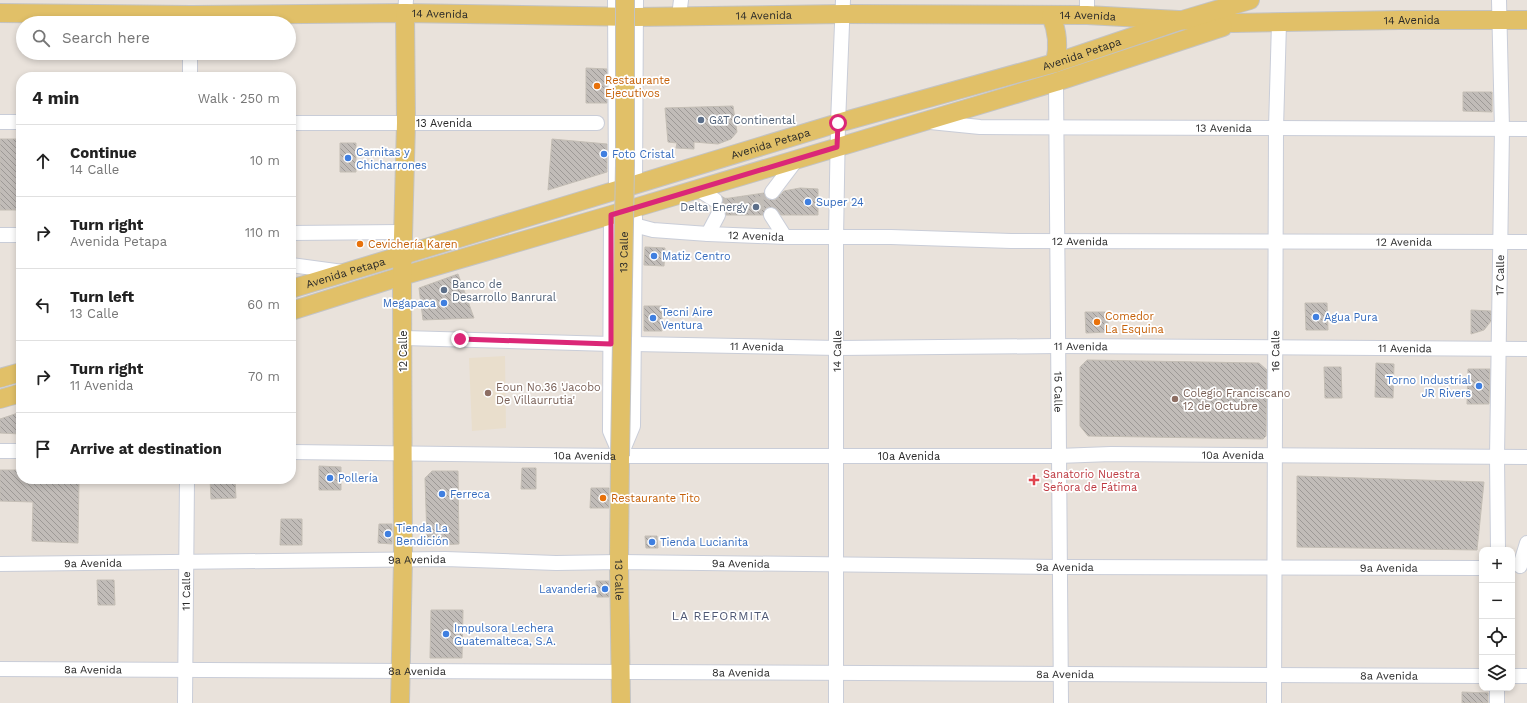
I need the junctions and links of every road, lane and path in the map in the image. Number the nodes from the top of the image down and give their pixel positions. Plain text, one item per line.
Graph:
1 (625, 0) edge
2 (1250, 0) edge
3 (1499, 0) edge
4 (1226, 3) edge
5 (405, 6) edge
6 (843, 7) edge
7 (615, 8) edge
8 (636, 8) edge
9 (680, 8) edge
10 (1087, 8) edge
11 (0, 13) edge
12 (96, 16) edge
13 (240, 16) edge
14 (1051, 16) junction
15 (1498, 20) junction
16 (1527, 20) edge
17 (1179, 21) junction
18 (1233, 23) junction
19 (1279, 23) junction
20 (190, 60) edge
21 (1055, 63) junction
22 (190, 72) edge
23 (1056, 82) junction
24 (922, 121) junction
25 (0, 122) edge
26 (16, 122) edge
27 (296, 123) edge
28 (406, 123) junction
29 (596, 123) dead end
30 (838, 123) junction
31 (1056, 127) junction
32 (1276, 128) junction
33 (1502, 129) junction
34 (1527, 129) edge
35 (837, 147) junction
36 (797, 159) junction
37 (635, 184) junction
38 (696, 188) junction
39 (616, 190) junction
40 (772, 192) dead end
41 (716, 200) tunnel mouth
42 (635, 207) junction
43 (611, 215) junction
44 (718, 215) dead end
45 (771, 215) dead end
46 (634, 225) junction
47 (402, 232) junction
48 (296, 233) edge
49 (708, 234) junction
50 (0, 235) edge
51 (16, 235) edge
52 (785, 237) junction
53 (836, 238) junction
54 (1057, 241) junction
55 (1275, 241) junction
56 (1501, 242) junction
57 (1527, 242) edge
58 (402, 255) junction
59 (296, 266) edge
60 (343, 272) junction
61 (402, 276) junction
62 (296, 287) edge
63 (296, 309) edge
64 (404, 338) junction
65 (611, 344) junction
66 (634, 344) junction
67 (1058, 346) junction
68 (838, 348) junction
69 (1275, 348) junction
70 (1500, 349) junction
71 (1527, 350) edge
72 (16, 373) edge
73 (0, 378) edge
74 (16, 394) edge
75 (0, 399) edge
76 (0, 451) edge
77 (16, 451) edge
78 (296, 452) edge
79 (404, 452) junction
80 (620, 456) junction
81 (835, 456) junction
82 (1058, 456) junction
83 (1275, 456) junction
84 (1497, 457) junction
85 (1527, 457) edge
86 (187, 484) edge
87 (1527, 543) edge
88 (1498, 547) edge
89 (403, 560) junction
90 (187, 562) junction
91 (619, 562) junction
92 (0, 564) edge
93 (836, 564) junction
94 (1060, 567) junction
95 (1520, 567) edge
96 (1274, 568) junction
97 (1479, 568) edge
98 (0, 668) edge
99 (186, 670) junction
100 (400, 671) junction
101 (621, 672) junction
102 (836, 673) junction
103 (1061, 674) junction
104 (1274, 675) junction
105 (1479, 676) edge
106 (1515, 676) edge
107 (1527, 676) edge
108 (1497, 691) edge
109 (185, 703) edge
110 (400, 703) edge
111 (621, 703) edge
112 (836, 703) edge
113 (1061, 703) edge
114 (1274, 703) edge
115 (1497, 703) edge

1 - 80 main road, 13 Calle, bridge
2 - 4 main road, Avenida Petapa
3 - 15 street, 17 Calle
4 - 17 main road, Avenida Petapa
5 - 7 main road, 14 Avenida
5 - 13 main road, 14 Avenida
5 - 28 main road, 12 Calle
6 - 9 main road, 14 Avenida
6 - 14 main road, 14 Avenida
6 - 30 street, 14 Calle
7 - 8 main road, 14 Avenida
7 - 39 street
8 - 9 main road, 14 Avenida
8 - 37 street
10 - 14 main road, 14 Avenida
10 - 17 main road, 14 Avenida
11 - 12 main road, 14 Avenida
14 - 21 main road
15 - 16 main road, 14 Avenida
15 - 19 main road, 14 Avenida
15 - 33 street, 17 Calle
17 - 18 main road, 14 Avenida
17 - 21 main road, Avenida Petapa
18 - 19 main road, 14 Avenida
18 - 23 main road, Avenida Petapa
19 - 32 street, 16 Calle
20 - 22 street
21 - 30 main road, Avenida Petapa
23 - 24 main road, Avenida Petapa
23 - 31 street, 15 Calle
24 - 31 street, 13 Avenida
24 - 35 main road, Avenida Petapa
25 - 26 street
27 - 28 street, 13 Avenida
28 - 29 street, 13 Avenida
28 - 47 main road, 12 Calle
30 - 35 street, 14 Calle
30 - 37 main road, Avenida Petapa
31 - 32 street, 13 Avenida
31 - 54 street, 15 Calle
32 - 33 street, 13 Avenida
32 - 55 street, 16 Calle
33 - 34 street, 13 Avenida
33 - 56 street, 17 Calle
35 - 36 main road, Avenida Petapa
35 - 53 street, 14 Calle
36 - 38 main road, Avenida Petapa
36 - 40 street
37 - 39 main road, Avenida Petapa
38 - 41 street
38 - 42 main road, Avenida Petapa
39 - 58 main road, Avenida Petapa
42 - 43 main road, Avenida Petapa
42 - 46 street, 13 Calle
43 - 61 main road, Avenida Petapa
43 - 65 street, 13 Calle
44 - 49 street
45 - 52 street
46 - 49 street, 12 Avenida
46 - 66 street, 13 Calle
47 - 48 street
47 - 58 main road, 12 Calle
49 - 52 street, 12 Avenida
50 - 51 street
52 - 53 street, 12 Avenida
53 - 54 street, 12 Avenida
53 - 68 street, 14 Calle
54 - 55 street, 12 Avenida
54 - 67 street, 15 Calle
55 - 56 street, 12 Avenida
55 - 69 street, 16 Calle
56 - 57 street, 12 Avenida
56 - 70 street, 17 Calle
58 - 60 main road, Avenida Petapa
58 - 61 main road, 12 Calle
59 - 60 street
60 - 62 main road, Avenida Petapa
61 - 63 main road, Avenida Petapa
61 - 64 main road, 12 Calle
64 - 65 street
64 - 79 main road, 12 Calle
65 - 80 street, 13 Calle
66 - 68 street, 11 Avenida
66 - 80 street, 13 Calle
67 - 68 street, 11 Avenida
67 - 69 street, 11 Avenida
67 - 82 street, 15 Calle
68 - 81 street, 14 Calle
69 - 70 street, 11 Avenida
69 - 83 street, 16 Calle
70 - 71 street, 11 Avenida
70 - 84 street, 17 Calle
72 - 73 main road
74 - 75 main road
76 - 77 street
78 - 79 street, 10a Avenida
79 - 80 street, 10a Avenida
79 - 89 main road, 12 Calle
80 - 81 street, 10a Avenida
80 - 91 main road, 13 Calle
81 - 82 street, 10a Avenida
81 - 93 street, 14 Calle
82 - 83 street, 10a Avenida
82 - 94 street, 15 Calle
83 - 84 street, 10a Avenida
83 - 96 street, 16 Calle
84 - 85 street, 10a Avenida
84 - 88 street, 17 Calle
86 - 90 street, 11 Calle
87 - 95 street
89 - 90 street, 9a Avenida
89 - 91 street, 9a Avenida
89 - 100 main road, 12 Calle
90 - 92 street, 9a Avenida
90 - 99 street, 11 Calle
91 - 93 street, 9a Avenida
91 - 101 main road, 13 Calle
93 - 94 street, 9a Avenida
93 - 102 street, 14 Calle
94 - 96 street, 9a Avenida
94 - 103 street, 15 Calle
96 - 97 street, 9a Avenida
96 - 104 street, 16 Calle
98 - 99 street, 8a Avenida
99 - 100 street, 8a Avenida
99 - 109 street, 11 Calle
100 - 101 street, 8a Avenida
100 - 110 main road, 12 Calle
101 - 102 street, 8a Avenida
101 - 111 main road, 13 Calle
102 - 103 street, 8a Avenida
102 - 112 street, 14 Calle
103 - 104 street, 8a Avenida
103 - 113 street, 15 Calle
104 - 105 street, 8a Avenida
104 - 114 street, 16 Calle
106 - 107 street
108 - 115 street

